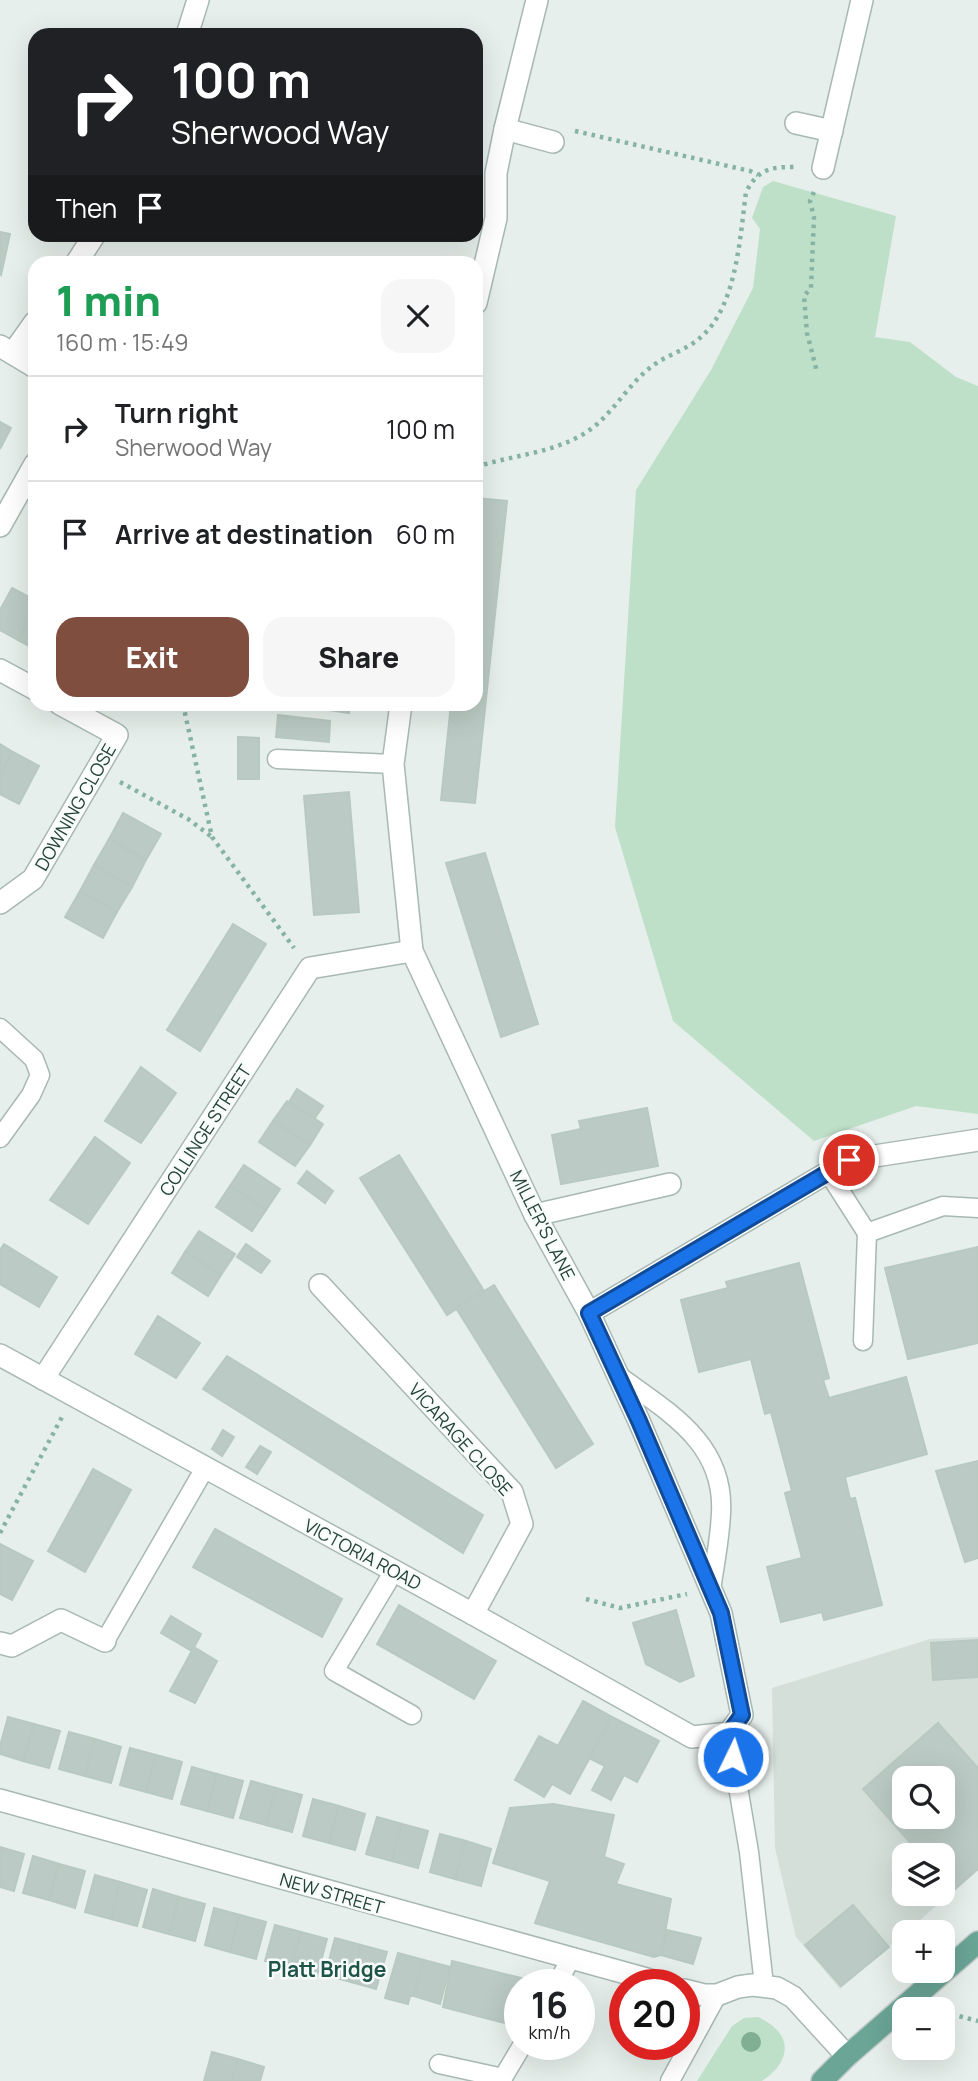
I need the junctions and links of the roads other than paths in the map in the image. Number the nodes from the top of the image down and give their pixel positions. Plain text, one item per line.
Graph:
1 (198, 0) edge
2 (537, 0) edge
3 (862, 0) edge
4 (189, 28) edge
5 (796, 123) dead end
6 (505, 129) junction
7 (832, 131) junction
8 (553, 142) road end
9 (823, 168) road end
10 (483, 273) edge
11 (28, 329) edge
12 (7, 349) edge
13 (28, 362) edge
14 (28, 476) edge
15 (0, 526) edge
16 (0, 670) edge
17 (28, 686) edge
18 (73, 711) edge
19 (400, 711) edge
20 (276, 759) dead end
21 (393, 764) junction
22 (0, 903) edge
23 (412, 951) junction
24 (0, 1028) edge
25 (0, 1138) edge
26 (978, 1140) edge
27 (828, 1172) junction
28 (670, 1184) dead end
29 (978, 1209) edge
30 (535, 1215) junction
31 (867, 1233) junction
32 (320, 1285) dead end
33 (589, 1313) junction
34 (863, 1341) dead end
35 (0, 1355) edge
36 (619, 1376) junction
37 (43, 1379) junction
38 (205, 1468) junction
39 (394, 1571) junction
40 (711, 1589) junction
41 (473, 1614) junction
42 (105, 1641) joint
43 (0, 1643) edge
44 (412, 1715) dead end
45 (729, 1733) junction
46 (0, 1801) edge
47 (978, 1942) edge
48 (570, 1960) junction
49 (565, 1969) edge
50 (609, 1970) edge
51 (764, 1985) junction
52 (700, 1994) edge
53 (717, 1995) junction
54 (847, 2056) junction
55 (513, 2060) edge
56 (439, 2064) dead end
57 (502, 2079) edge
58 (670, 2081) edge
59 (822, 2081) edge

1 - 4 street
2 - 6 street
3 - 7 street
5 - 7 street
6 - 8 street
6 - 10 street
7 - 9 street
11 - 12 street
12 - 13 street
14 - 15 street
16 - 17 street
18 - 22 street, DOWNING CLOSE
19 - 21 street, MILLER'S LANE
20 - 21 lane
21 - 23 street, MILLER'S LANE
23 - 30 street, MILLER'S LANE
23 - 37 street, COLLINGE STREET
24 - 25 lane
26 - 27 street
27 - 31 lane
27 - 33 street
28 - 30 street
29 - 31 lane
30 - 33 street, MILLER'S LANE
31 - 34 lane
32 - 41 street, VICARAGE CLOSE
33 - 36 street, MILLER'S LANE
35 - 37 street, VICTORIA ROAD
36 - 40 street, MILLER'S LANE
36 - 40 lane
37 - 38 street, VICTORIA ROAD
38 - 39 street, VICTORIA ROAD
38 - 42 lane
39 - 41 street, VICTORIA ROAD
39 - 44 lane
40 - 45 street, MILLER'S LANE
41 - 45 street, VICTORIA ROAD
42 - 43 street
45 - 51 lane
46 - 48 street, NEW STREET
47 - 54 main road
48 - 49 lane
48 - 50 street, NEW STREET
51 - 53 street
51 - 54 street
52 - 53 street
53 - 58 lane
54 - 59 main road
55 - 57 lane
56 - 57 lane

